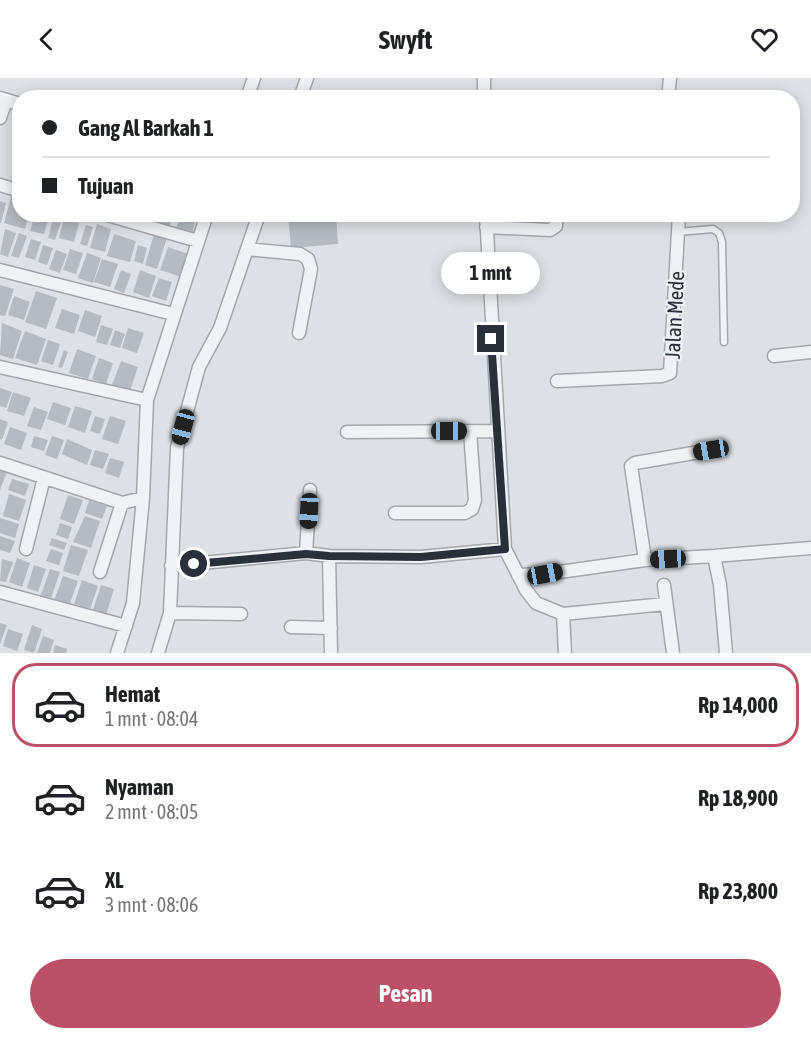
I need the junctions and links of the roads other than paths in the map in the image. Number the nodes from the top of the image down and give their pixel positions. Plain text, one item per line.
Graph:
1 (3, 99) edge
2 (0, 118) edge
3 (132, 222) edge
4 (204, 222) edge
5 (256, 222) edge
6 (486, 222) edge
7 (493, 222) edge
8 (556, 222) edge
9 (679, 222) edge
10 (678, 232) junction
11 (198, 241) junction
12 (247, 249) junction
13 (0, 270) edge
14 (173, 314) junction
15 (299, 333) dead end
16 (724, 342) dead end
17 (811, 352) edge
18 (774, 356) dead end
19 (0, 367) edge
20 (557, 381) dead end
21 (147, 400) junction
22 (470, 431) junction
23 (497, 431) junction
24 (347, 432) dead end
25 (711, 450) dead end
26 (0, 464) edge
27 (44, 478) junction
28 (310, 490) dead end
29 (143, 498) junction
30 (122, 503) junction
31 (395, 513) dead end
32 (811, 548) edge
33 (26, 549) dead end
34 (505, 549) junction
35 (306, 554) junction
36 (329, 556) junction
37 (714, 556) junction
38 (645, 560) junction
39 (171, 566) junction
40 (100, 572) dead end
41 (518, 575) junction
42 (664, 585) dead end
43 (0, 592) edge
44 (665, 604) junction
45 (170, 613) junction
46 (241, 614) dead end
47 (563, 614) junction
48 (126, 626) junction
49 (291, 627) dead end
50 (331, 628) junction
51 (117, 653) edge
52 (158, 653) edge
53 (331, 653) edge
54 (565, 653) edge
55 (674, 653) edge
56 (726, 653) edge

1 - 2 street
3 - 11 street
4 - 11 street
5 - 12 street
6 - 23 street
7 - 8 street
9 - 10 street, Jalan Mede
10 - 16 lane
10 - 20 street, Jalan Mede
11 - 14 street
12 - 15 street
12 - 39 street
13 - 14 street
14 - 21 street
17 - 18 street
19 - 21 street
21 - 29 street
22 - 23 street
22 - 24 street
22 - 31 street
23 - 34 street
25 - 38 street
26 - 27 street
27 - 30 street
27 - 33 street
28 - 35 street
29 - 30 street
29 - 48 street
30 - 40 street
32 - 37 street
34 - 36 street
34 - 41 street
35 - 36 street
35 - 39 street
36 - 50 street
37 - 38 street
37 - 56 street
38 - 41 street
39 - 45 street
41 - 47 street
42 - 44 street
43 - 48 street
44 - 47 street
44 - 55 street
45 - 46 street
45 - 52 street
47 - 54 street
48 - 51 street
49 - 50 street
50 - 53 street

